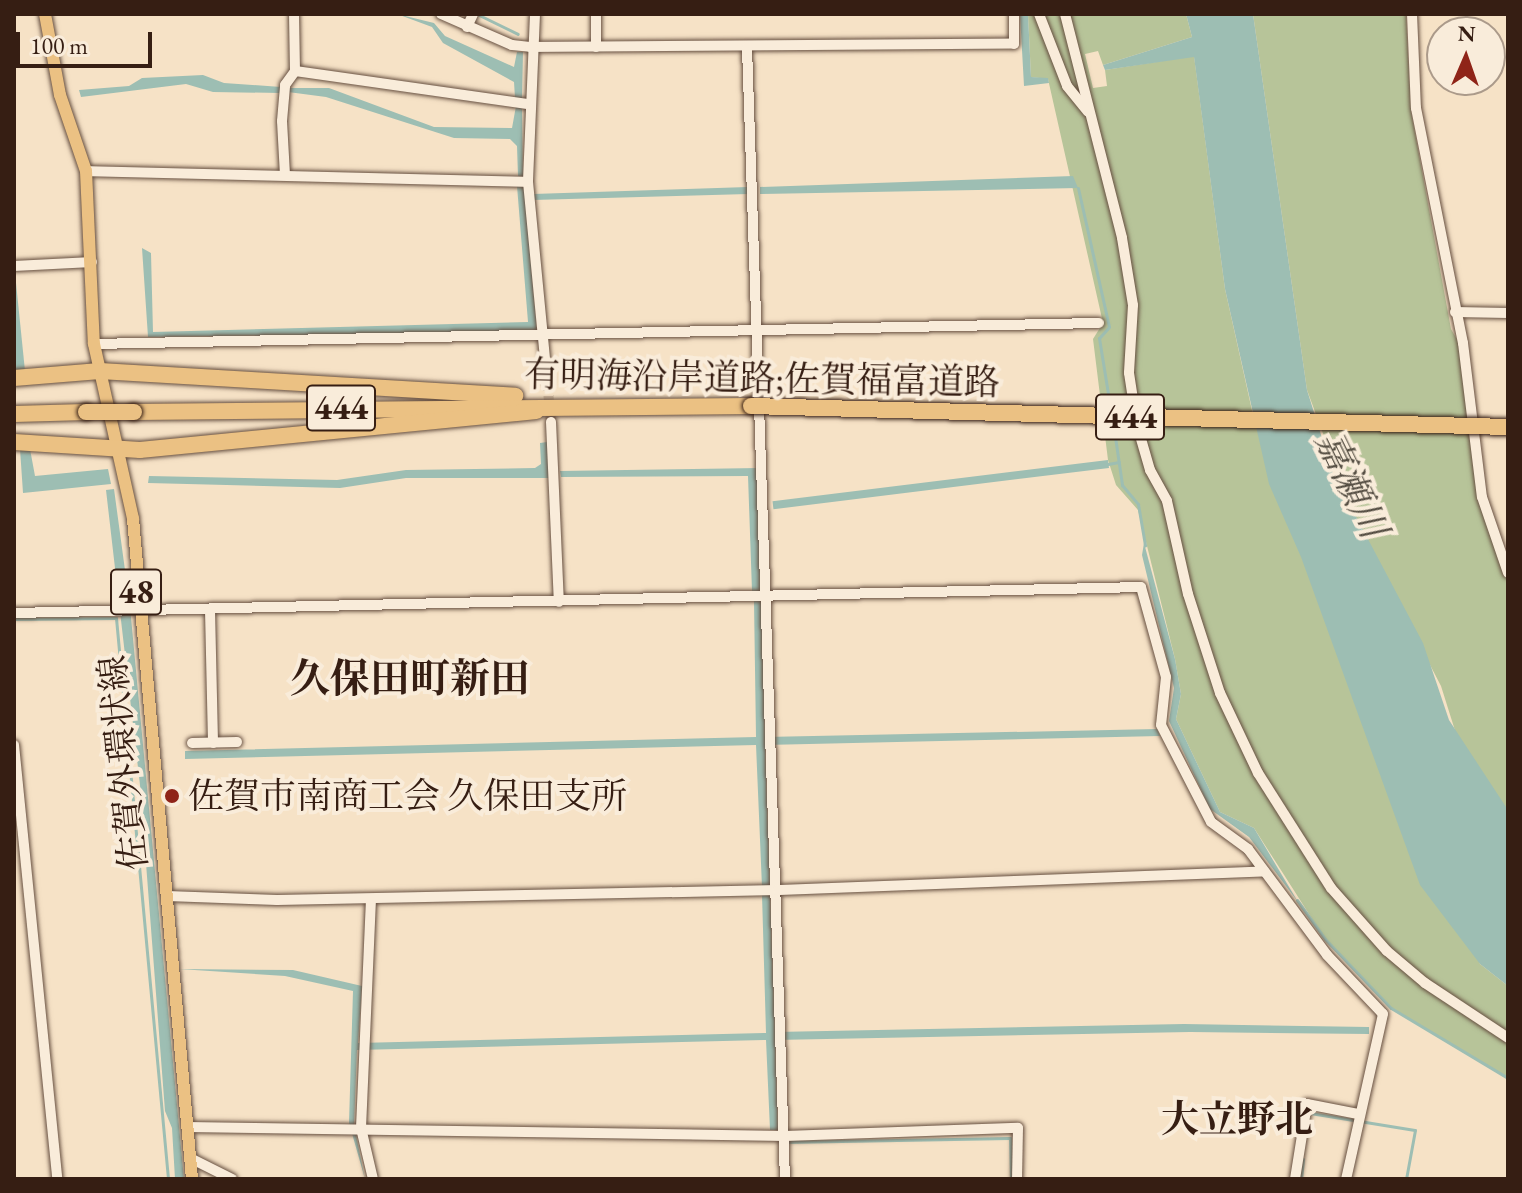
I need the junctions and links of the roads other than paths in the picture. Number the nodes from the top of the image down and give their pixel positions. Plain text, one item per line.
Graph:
1 (45, 14) edge
2 (294, 14) edge
3 (441, 14) edge
4 (473, 14) edge
5 (535, 14) edge
6 (596, 14) edge
7 (1014, 14) edge
8 (1039, 14) edge
9 (1065, 14) edge
10 (1412, 14) edge
11 (467, 27) junction
12 (530, 47) junction
13 (596, 47) junction
14 (747, 47) junction
15 (295, 71) junction
16 (528, 104) junction
17 (1091, 117) junction
18 (86, 171) junction
19 (285, 175) junction
20 (528, 182) junction
21 (92, 262) junction
22 (14, 266) edge
23 (1455, 312) junction
24 (1508, 313) edge
25 (1099, 323) dead end
26 (759, 332) junction
27 (542, 334) junction
28 (94, 344) junction
29 (100, 371) junction
30 (14, 378) edge
31 (547, 381) tunnel mouth
32 (547, 405) junction
33 (14, 414) edge
34 (551, 422) tunnel mouth
35 (1508, 427) edge
36 (14, 442) edge
37 (120, 450) junction
38 (1508, 573) edge
39 (766, 596) junction
40 (559, 602) junction
41 (210, 610) junction
42 (135, 611) junction
43 (14, 613) edge
44 (237, 742) dead end
45 (192, 743) dead end
46 (213, 743) junction
47 (14, 745) edge
48 (1264, 871) junction
49 (776, 890) junction
50 (167, 896) junction
51 (371, 899) junction
52 (1508, 1038) edge
53 (1358, 1119) junction
54 (187, 1127) junction
55 (356, 1128) junction
56 (777, 1135) junction
57 (190, 1158) junction
58 (57, 1179) edge
59 (192, 1179) edge
60 (232, 1179) edge
61 (373, 1179) edge
62 (785, 1179) edge
63 (1017, 1179) edge
64 (1295, 1179) edge
65 (1346, 1179) edge

1 - 18 main road, 佐賀外環状線 / 48
2 - 15 street
3 - 11 street
4 - 11 street
5 - 12 street
6 - 13 street
7 - 14 street
8 - 17 street
9 - 17 street
10 - 23 street
11 - 12 street
12 - 13 street
12 - 16 street
13 - 14 street
14 - 26 street
15 - 16 street
15 - 19 street
16 - 20 street
17 - 52 street
18 - 19 street
18 - 21 main road, 佐賀外環状線 / 48
19 - 20 street
20 - 27 street
21 - 22 street
21 - 28 main road, 佐賀外環状線 / 48
23 - 24 street
23 - 38 street
25 - 26 street
26 - 27 street
26 - 39 street
27 - 28 street
27 - 31 street
28 - 29 main road, 佐賀外環状線 / 48
29 - 30 highway
29 - 32 highway
29 - 37 main road, 佐賀外環状線 / 48
32 - 33 highway, 有明海沿岸道路;佐賀福富道路 / 444, bridge
32 - 35 highway, 有明海沿岸道路;佐賀福富道路 / 444, bridge
32 - 37 highway
34 - 40 street
36 - 37 highway
37 - 42 main road, 佐賀外環状線 / 48
39 - 40 street
39 - 48 street
39 - 49 street
40 - 41 street
41 - 42 street
41 - 46 street
42 - 43 street
42 - 50 main road, 佐賀外環状線 / 48
44 - 46 street
45 - 46 street
47 - 58 street
48 - 49 street
48 - 53 street
49 - 51 street
49 - 56 street
50 - 51 street
50 - 54 main road, 佐賀外環状線 / 48
51 - 55 street
53 - 64 street
53 - 65 street
54 - 55 street
54 - 57 main road, 佐賀外環状線 / 48
55 - 56 street
55 - 61 street
56 - 62 street
56 - 63 street
57 - 59 main road, 佐賀外環状線 / 48
57 - 60 street

